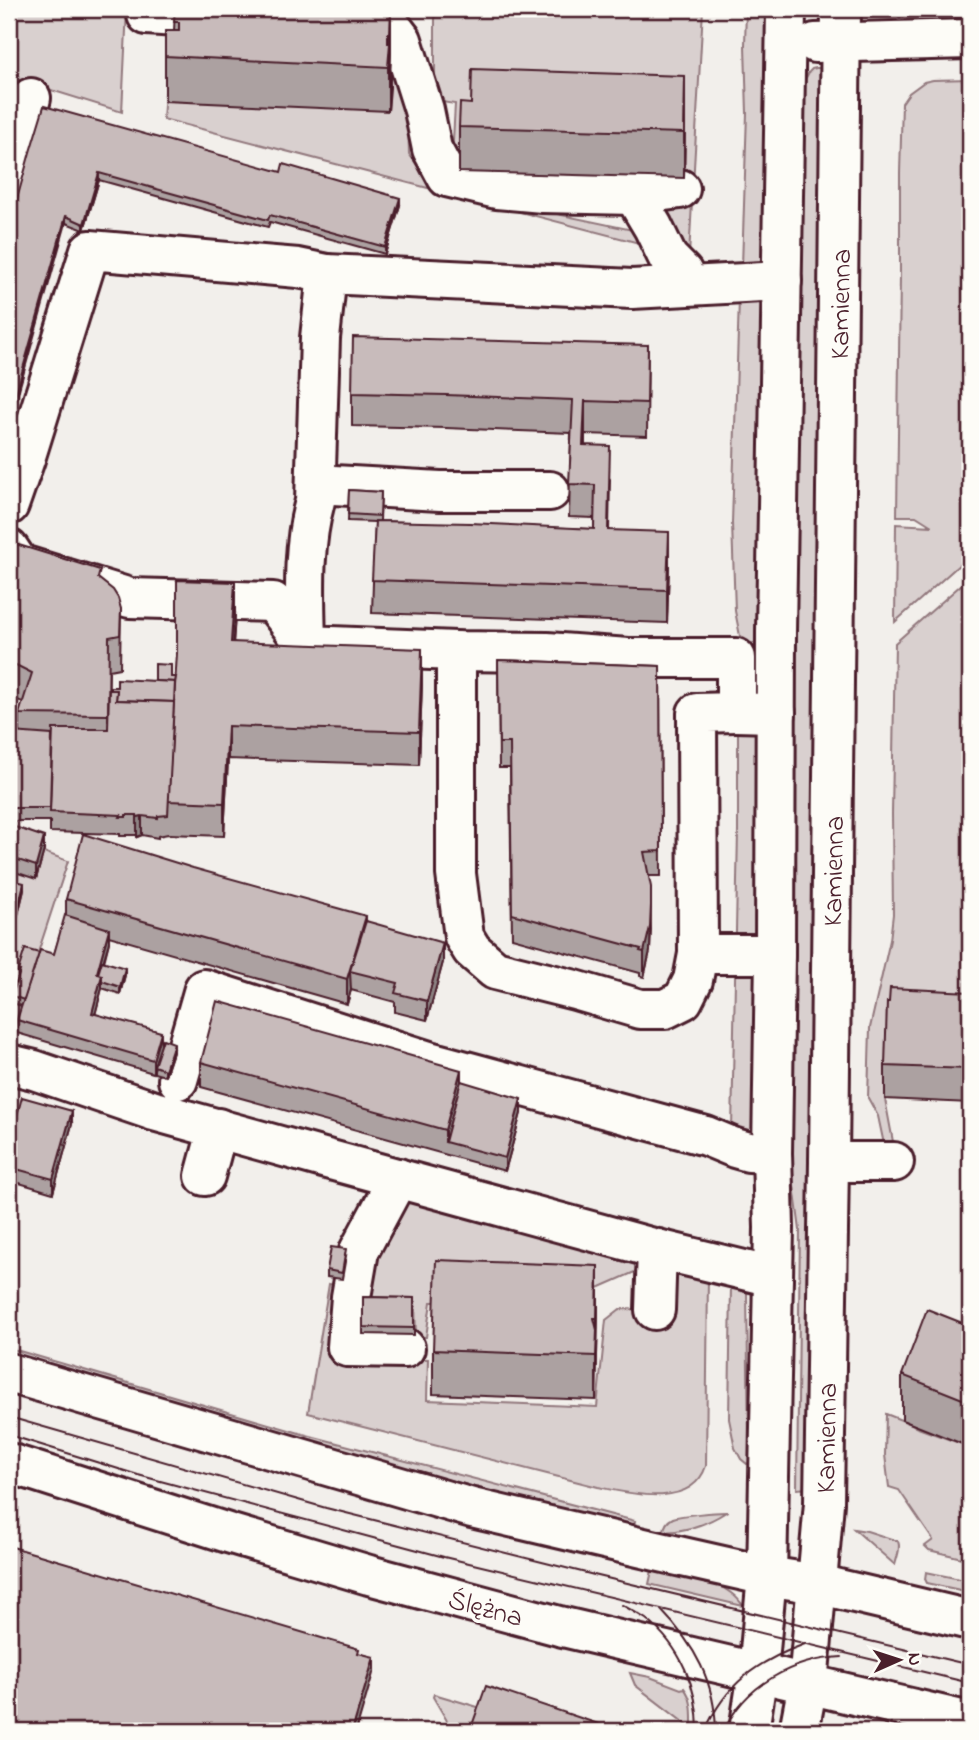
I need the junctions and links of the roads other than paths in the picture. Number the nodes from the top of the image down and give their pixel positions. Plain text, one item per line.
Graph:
1 (148, 9) edge
2 (263, 22) edge
3 (310, 23) edge
4 (841, 25) edge
5 (786, 26) edge
6 (970, 39) edge
7 (32, 98) dead end
8 (9, 181) edge
9 (680, 189) dead end
10 (634, 195) junction
11 (327, 274) junction
12 (782, 281) junction
13 (688, 285) junction
14 (316, 484) junction
15 (550, 491) dead end
16 (9, 505) edge
17 (9, 549) edge
18 (306, 645) junction
19 (456, 651) junction
20 (736, 712) junction
21 (776, 713) junction
22 (698, 954) junction
23 (775, 954) junction
24 (9, 1064) edge
25 (178, 1080) dead end
26 (218, 1128) junction
27 (772, 1153) junction
28 (829, 1162) junction
29 (894, 1162) dead end
30 (205, 1176) dead end
31 (398, 1178) junction
32 (657, 1249) junction
33 (773, 1277) junction
34 (655, 1310) dead end
35 (405, 1348) dead end
36 (9, 1373) edge
37 (9, 1463) edge
38 (767, 1576) junction
39 (817, 1584) junction
40 (970, 1620) edge
41 (758, 1672) junction
42 (808, 1684) junction
43 (970, 1722) edge
44 (940, 1723) edge
45 (749, 1731) edge
46 (799, 1731) edge

1 - 2 street
3 - 10 street
4 - 5 street
4 - 6 street
4 - 28 street, Kamienna
5 - 12 street, Kamienna
7 - 8 street
9 - 10 street
10 - 13 street
11 - 13 street
11 - 14 street
11 - 16 street
12 - 13 street
12 - 21 street, Kamienna
14 - 15 street
14 - 18 street
17 - 18 street
18 - 19 street
19 - 20 street
19 - 22 street
20 - 21 street
20 - 22 street
21 - 23 street, Kamienna
22 - 23 street
23 - 27 street, Kamienna
24 - 26 street
25 - 27 street
26 - 30 street
26 - 31 street
27 - 33 street, Kamienna
28 - 29 street
28 - 39 street, Kamienna
31 - 32 street
31 - 35 street
32 - 33 street
32 - 34 street
33 - 38 street, Kamienna
36 - 38 street
37 - 41 street, Ślężna
38 - 39 street
38 - 41 street, Kamienna
39 - 40 street
39 - 42 street, Kamienna
41 - 42 street, Ślężna
41 - 45 street, Kamienna
42 - 44 street, Ślężna
42 - 46 street, Kamienna
43 - 44 street, Ślężna

